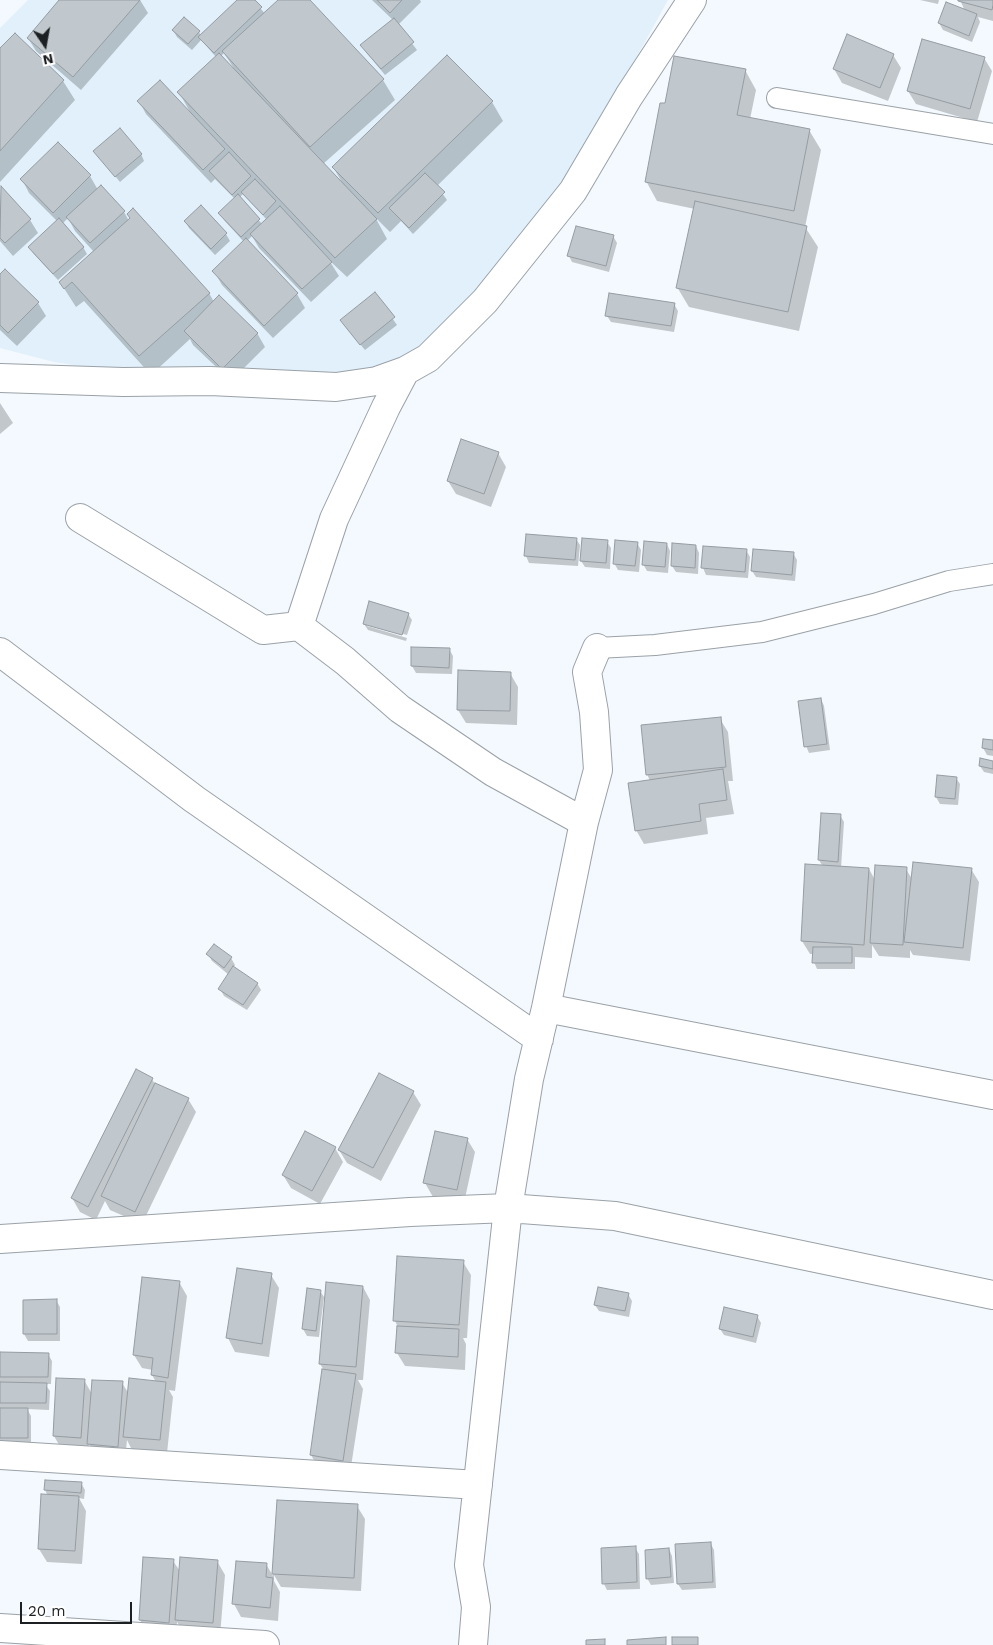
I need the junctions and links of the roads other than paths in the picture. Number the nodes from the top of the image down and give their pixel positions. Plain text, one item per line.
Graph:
1 (692, 0) edge
2 (777, 98) dead end
3 (993, 134) edge
4 (405, 370) junction
5 (0, 378) edge
6 (80, 518) dead end
7 (993, 574) edge
8 (299, 626) junction
9 (597, 648) joint
10 (0, 652) edge
11 (584, 822) junction
12 (546, 1008) junction
13 (539, 1039) junction
14 (993, 1095) edge
15 (508, 1208) junction
16 (0, 1239) edge
17 (993, 1295) edge
18 (0, 1455) edge
19 (478, 1485) junction
20 (0, 1628) edge
21 (189, 1643) edge
22 (266, 1645) edge
23 (473, 1645) edge

1 - 4 street
2 - 3 lane
4 - 5 street
4 - 8 street
6 - 8 street
7 - 9 lane
8 - 11 street
9 - 11 street
10 - 13 street
11 - 12 street
12 - 13 street
12 - 14 street
13 - 15 street
15 - 16 street
15 - 17 street
15 - 19 street
18 - 19 street
19 - 23 street
20 - 21 street
21 - 22 street

